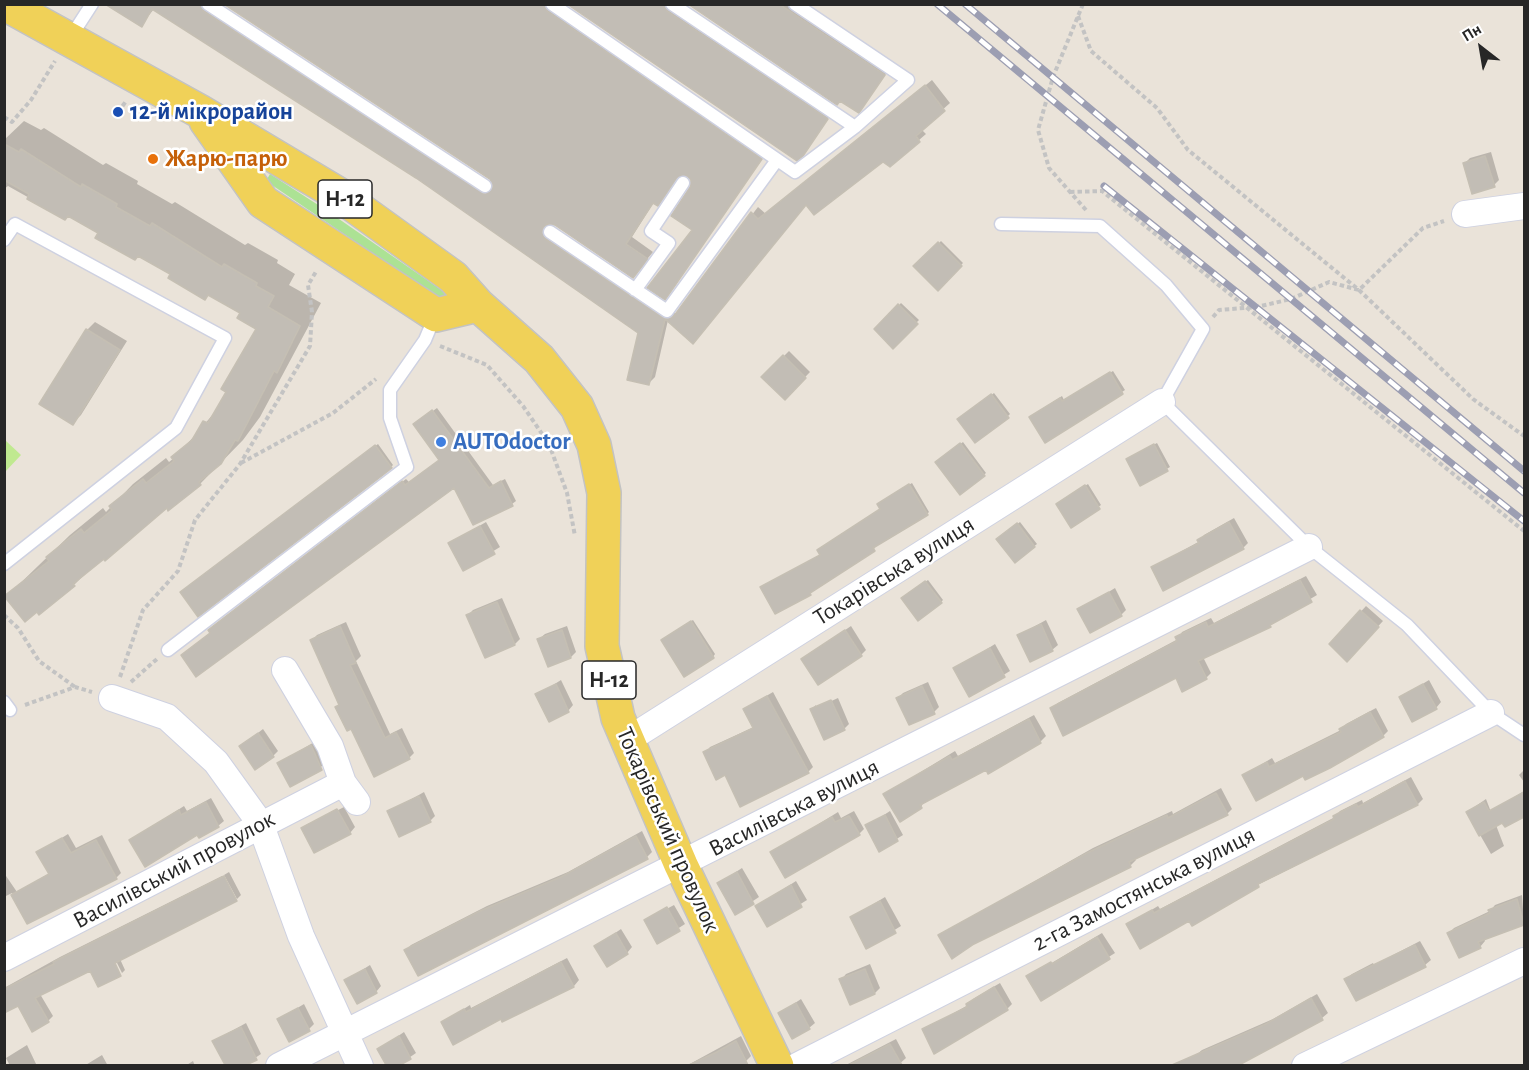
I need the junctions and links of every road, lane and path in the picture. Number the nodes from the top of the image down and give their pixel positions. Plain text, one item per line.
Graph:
1 (5, 4) edge
2 (92, 4) edge
3 (208, 4) edge
4 (552, 4) edge
5 (672, 4) edge
6 (795, 4) edge
7 (1083, 4) edge
8 (1078, 16) junction
9 (70, 38) junction
10 (52, 66) dead end
11 (199, 111) junction
12 (4, 117) edge
13 (855, 127) junction
14 (777, 160) junction
15 (683, 183) dead end
16 (485, 186) dead end
17 (1071, 192) junction
18 (1524, 206) edge
19 (1465, 214) joint
20 (1001, 224) dead end
21 (1100, 226) junction
22 (550, 232) dead end
23 (4, 240) edge
24 (317, 270) dead end
25 (636, 290) junction
26 (1359, 290) junction
27 (478, 305) junction
28 (1248, 307) junction
29 (430, 328) junction
30 (1203, 329) junction
31 (378, 377) dead end
32 (1162, 402) junction
33 (1524, 436) edge
34 (240, 464) junction
35 (1524, 531) edge
36 (577, 546) dead end
37 (1308, 547) junction
38 (4, 564) edge
39 (4, 615) edge
40 (168, 650) joint
41 (285, 670) dead end
42 (75, 687) junction
43 (112, 698) junction
44 (7, 706) edge
45 (1491, 713) junction
46 (1524, 735) edge
47 (626, 741) junction
48 (260, 824) junction
49 (681, 865) junction
50 (4, 958) edge
51 (1524, 961) edge
52 (343, 1032) junction
53 (279, 1065) edge
54 (360, 1065) edge
55 (777, 1065) edge
56 (797, 1065) edge
57 (1305, 1065) edge

1 - 9 main road, Н-12
2 - 9 lane
3 - 16 lane
4 - 14 lane
5 - 13 lane
6 - 13 lane
7 - 8 path
8 - 17 path
8 - 26 path
9 - 11 main road, Н-12
10 - 12 path
11 - 27 main road, Н-12
11 - 29 main road
13 - 14 lane
14 - 25 lane
15 - 25 lane
17 - 21 path
17 - 28 path
18 - 19 street
19 - 26 path
20 - 21 lane
21 - 30 lane
22 - 25 lane
23 - 38 lane
24 - 34 path
26 - 28 path
26 - 33 path
27 - 29 main road
27 - 47 main road, Токарівський провулок / Н-12
28 - 30 path
28 - 35 path
29 - 36 path
29 - 40 lane
30 - 32 lane
31 - 34 path
32 - 37 lane
32 - 47 street, Токарівська вулиця
34 - 43 path
37 - 45 lane
37 - 49 street, Василівська вулиця
39 - 42 path
40 - 43 path
41 - 48 street, Василівський провулок
42 - 43 path
42 - 44 path
43 - 48 street
45 - 46 lane
45 - 56 street, 2-га Замостянська вулиця
47 - 49 main road, Токарівський провулок / Н-12
48 - 50 street, Василівський провулок
48 - 52 street
49 - 52 street, Василівська вулиця
49 - 55 main road, Токарівський провулок / Н-12
51 - 57 street
52 - 53 street, Василівська вулиця
52 - 54 street

